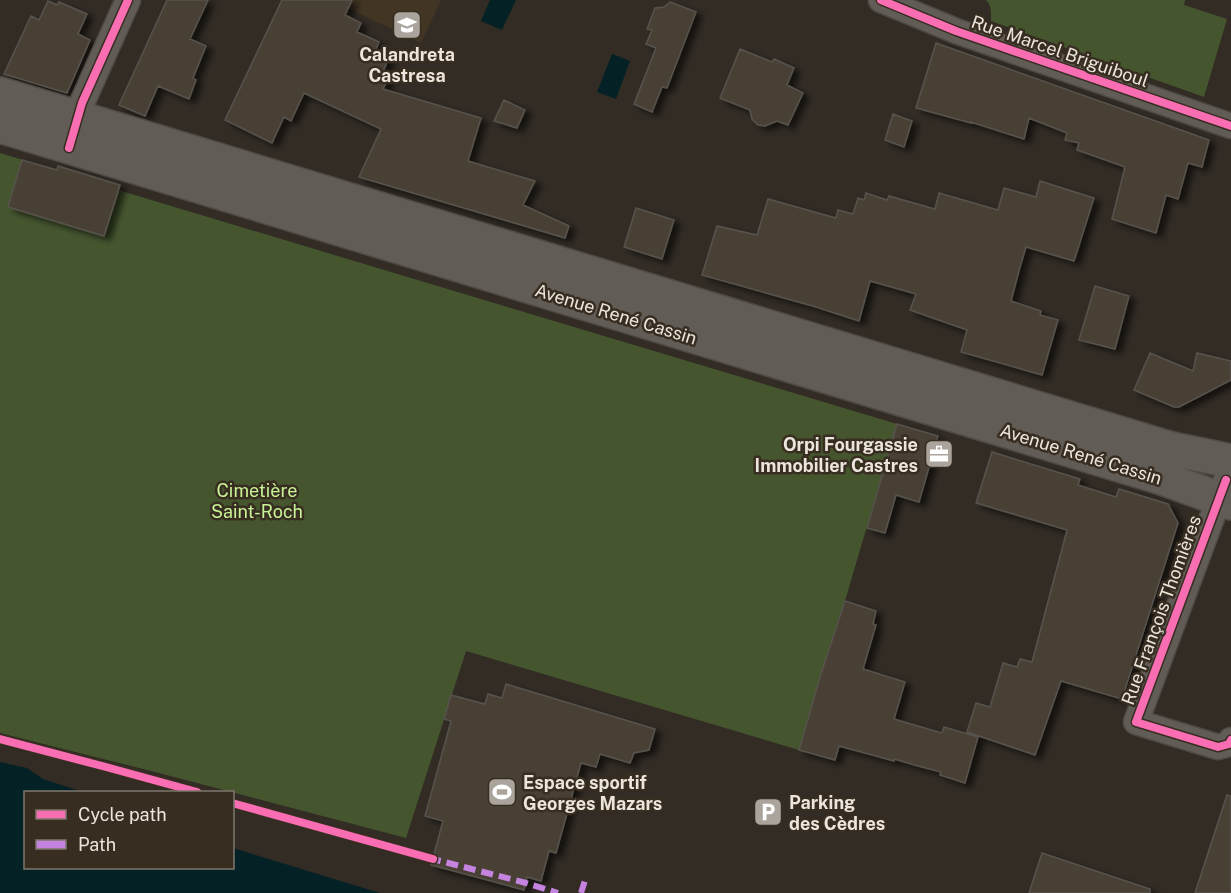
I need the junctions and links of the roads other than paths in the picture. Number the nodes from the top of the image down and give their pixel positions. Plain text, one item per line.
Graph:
1 (128, 0) edge
2 (881, 0) edge
3 (0, 94) edge
4 (0, 126) edge
5 (1231, 126) edge
6 (73, 133) junction
7 (1228, 484) edge
8 (1231, 740) edge

1 - 6 street
2 - 5 street, Rue Marcel Briguiboul
3 - 6 main road, Avenue René Cassin
4 - 6 main road, Avenue René Cassin
6 - 7 main road, Avenue René Cassin
7 - 8 street, Rue François Thomières

